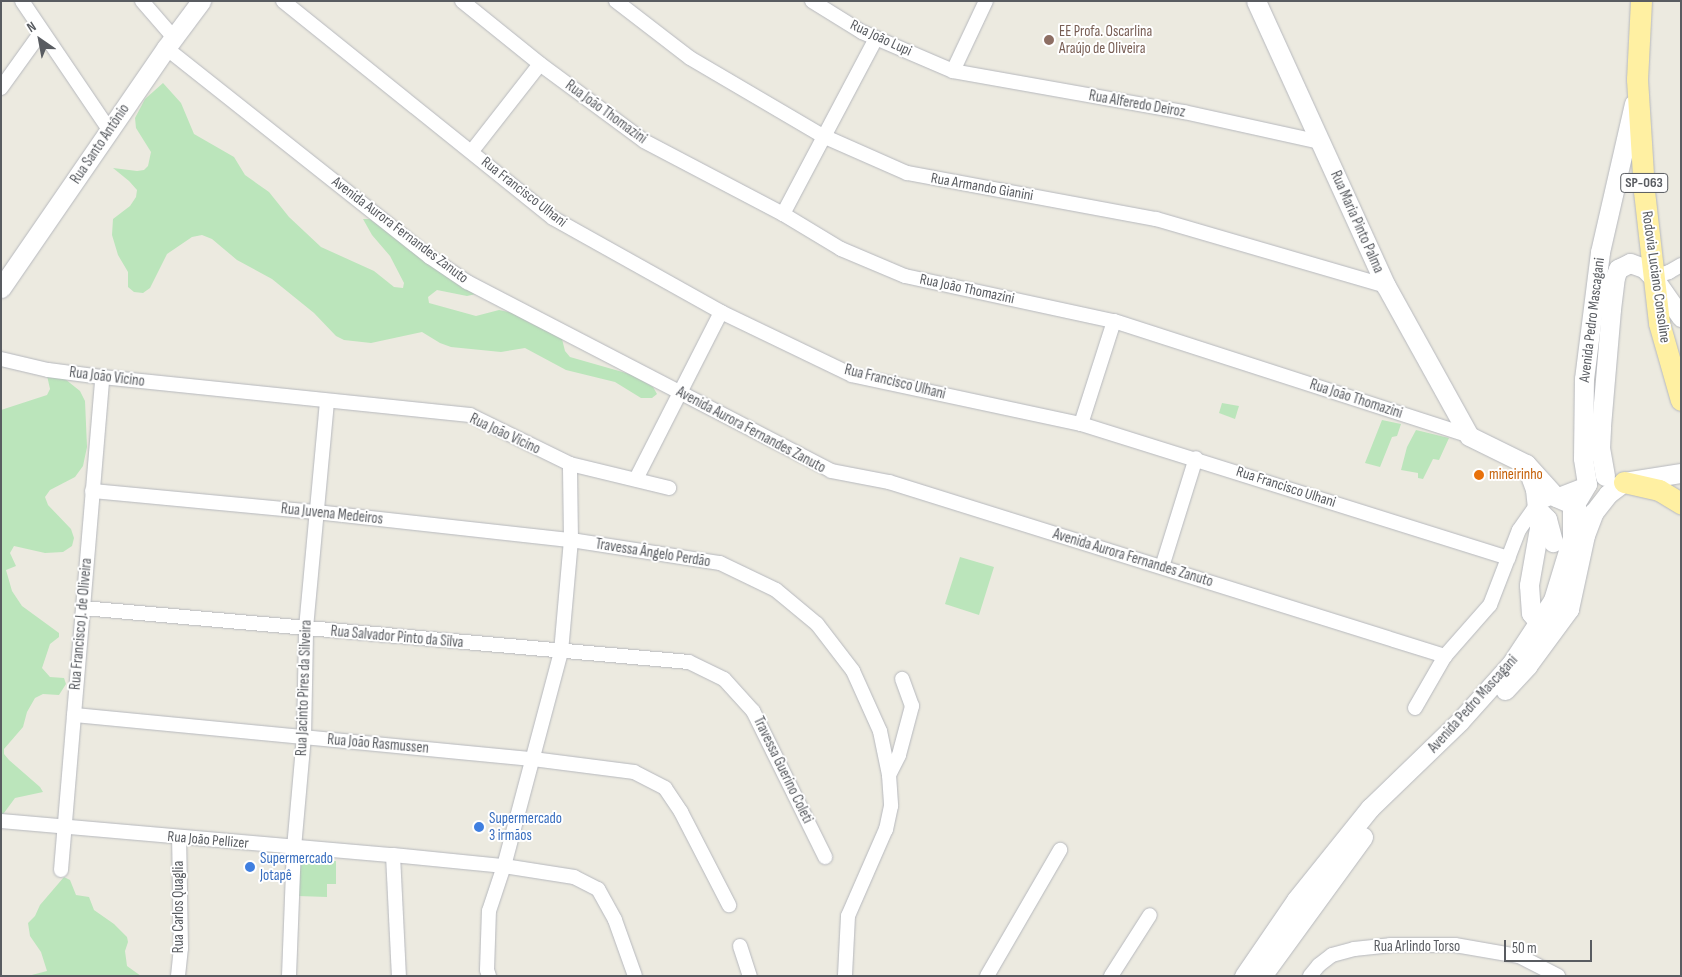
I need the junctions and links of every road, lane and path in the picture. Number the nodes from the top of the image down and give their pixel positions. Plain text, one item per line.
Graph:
1 (22, 1) edge
2 (142, 1) edge
3 (201, 1) edge
4 (283, 1) edge
5 (462, 1) edge
6 (616, 1) edge
7 (812, 1) edge
8 (986, 1) edge
9 (1256, 1) edge
10 (1641, 1) edge
11 (42, 31) junction
12 (876, 38) junction
13 (170, 43) junction
14 (540, 64) junction
15 (953, 71) junction
16 (1, 88) edge
17 (1637, 88) junction
18 (110, 131) junction
19 (823, 136) junction
20 (1321, 142) junction
21 (472, 151) junction
22 (783, 214) junction
23 (1681, 265) edge
24 (1653, 277) junction
25 (2, 285) edge
26 (1386, 286) junction
27 (721, 312) junction
28 (1681, 317) edge
29 (1114, 321) junction
30 (1, 359) edge
31 (102, 377) junction
32 (680, 392) junction
33 (1681, 400) edge
34 (327, 401) junction
35 (1081, 424) junction
36 (1469, 436) junction
37 (1196, 458) junction
38 (570, 464) junction
39 (1526, 464) junction
40 (1681, 464) edge
41 (1681, 473) edge
42 (636, 479) junction
43 (1612, 484) junction
44 (1586, 486) junction
45 (669, 488) dead end
46 (92, 491) junction
47 (1556, 497) junction
48 (1681, 503) edge
49 (1574, 505) junction
50 (1538, 507) junction
51 (316, 512) junction
52 (1585, 535) junction
53 (571, 540) junction
54 (1553, 542) dead end
55 (1508, 558) junction
56 (1162, 567) junction
57 (83, 608) junction
58 (1558, 623) junction
59 (1539, 624) junction
60 (306, 628) junction
61 (561, 652) junction
62 (1445, 656) junction
63 (902, 679) dead end
64 (1415, 708) dead end
65 (74, 714) junction
66 (304, 737) junction
67 (533, 759) junction
68 (889, 775) junction
69 (1, 821) edge
70 (65, 827) junction
71 (179, 837) junction
72 (294, 848) junction
73 (1060, 850) dead end
74 (393, 855) junction
75 (825, 857) dead end
76 (504, 866) junction
77 (61, 870) dead end
78 (729, 905) dead end
79 (1150, 915) dead end
80 (740, 946) dead end
81 (178, 976) edge
82 (290, 976) edge
83 (399, 976) edge
84 (489, 976) edge
85 (635, 976) edge
86 (750, 976) edge
87 (846, 976) edge
88 (987, 976) edge
89 (1111, 976) edge
90 (1244, 976) edge
91 (1262, 976) edge
92 (1310, 976) edge
93 (1558, 976) edge

1 - 11 street
2 - 13 street, Avenida Aurora Fernandes Zanuto
3 - 13 main road, Rua Santo Antônio
4 - 21 street, Rua Francisco Ulhani
5 - 14 street, Rua João Thomazini
6 - 19 street, Rua Armando Gianini
7 - 12 street, Rua João Lupi
8 - 15 street
9 - 20 main road, Rua Maria Pinto Palma
10 - 17 main road, Rodovia Luciano Consoline / SP-063
11 - 16 street
11 - 18 street
12 - 15 street, Rua João Lupi
12 - 19 street
13 - 18 main road, Rua Santo Antônio
13 - 32 street, Avenida Aurora Fernandes Zanuto
14 - 21 street
14 - 22 street, Rua João Thomazini
15 - 20 street, Rua Alferedo Deiroz
17 - 24 main road, Rodovia Luciano Consoline / SP-063
17 - 44 main road, Avenida Pedro Mascagani
18 - 25 main road, Rua Santo Antônio
19 - 22 street
19 - 26 street, Rua Armando Gianini
20 - 26 main road, Rua Maria Pinto Palma
21 - 27 street, Rua Francisco Ulhani
22 - 29 street, Rua João Thomazini
23 - 24 street
24 - 28 main road
24 - 33 main road, Rodovia Luciano Consoline / SP-063
24 - 43 main road, Avenida Pedro Mascagani
26 - 36 main road, Rua Maria Pinto Palma
27 - 32 street
27 - 35 street, Rua Francisco Ulhani
29 - 35 street
29 - 36 street, Rua João Thomazini
30 - 31 street, Rua João Vicino
31 - 34 street, Rua João Vicino
31 - 46 street, Rua Francisco J. de Oliveira
32 - 42 street
32 - 56 street, Avenida Aurora Fernandes Zanuto
34 - 38 street, Rua João Vicino
34 - 51 street, Rua Jacinto Pires da Silveira
35 - 37 street, Rua Francisco Ulhani
36 - 39 main road, Rua João Thomazini
37 - 55 street, Rua Francisco Ulhani
37 - 56 street
38 - 42 street, Rua João Vicino
38 - 53 street
39 - 47 main road
39 - 50 main road
40 - 43 main road
41 - 43 main road
42 - 45 street, Rua João Vicino
43 - 44 main road
43 - 48 main road
43 - 52 main road, Avenida Pedro Mascagani
44 - 47 street
44 - 49 main road, Avenida Pedro Mascagani
46 - 51 street, Rua Juvena Medeiros
46 - 57 street, Rua Francisco J. de Oliveira
47 - 49 main road
47 - 50 street
49 - 52 main road
49 - 59 main road, Avenida Pedro Mascagani
50 - 54 main road
50 - 55 street
50 - 59 main road
51 - 53 street, Rua Juvena Medeiros
51 - 60 street, Rua Jacinto Pires da Silveira
52 - 58 main road, Avenida Pedro Mascagani
53 - 61 street
53 - 68 street, Travessa Ângelo Perdão
55 - 62 street
56 - 62 street, Avenida Aurora Fernandes Zanuto
57 - 60 street, Rua Salvador Pinto da Silva
57 - 65 street, Rua Francisco J. de Oliveira
58 - 59 main road
58 - 91 main road, Avenida Pedro Mascagani
59 - 90 main road, Avenida Pedro Mascagani
60 - 61 street, Rua Salvador Pinto da Silva
60 - 66 street, Rua Jacinto Pires da Silveira
61 - 67 street
61 - 75 street, Travessa Guerino Coleti
62 - 64 street
63 - 68 street
65 - 66 street, Rua João Rasmussen
65 - 70 street, Rua Francisco J. de Oliveira
66 - 67 street, Rua João Rasmussen
66 - 72 street, Rua Jacinto Pires da Silveira
67 - 76 street
67 - 78 street, Rua João Rasmussen
68 - 87 street, Travessa Ângelo Perdão
69 - 70 street, Rua João Pellizer
70 - 71 street, Rua João Pellizer
70 - 77 street, Rua Francisco J. de Oliveira
71 - 72 street, Rua João Pellizer
71 - 81 street, Rua Carlos Quaglia
72 - 74 street, Rua João Pellizer
72 - 82 street, Rua Jacinto Pires da Silveira
73 - 88 street
74 - 76 street, Rua João Pellizer
74 - 83 street
76 - 84 street
76 - 85 street, Rua João Pellizer
79 - 89 street
80 - 86 street
92 - 93 street, Rua Arlindo Torso

